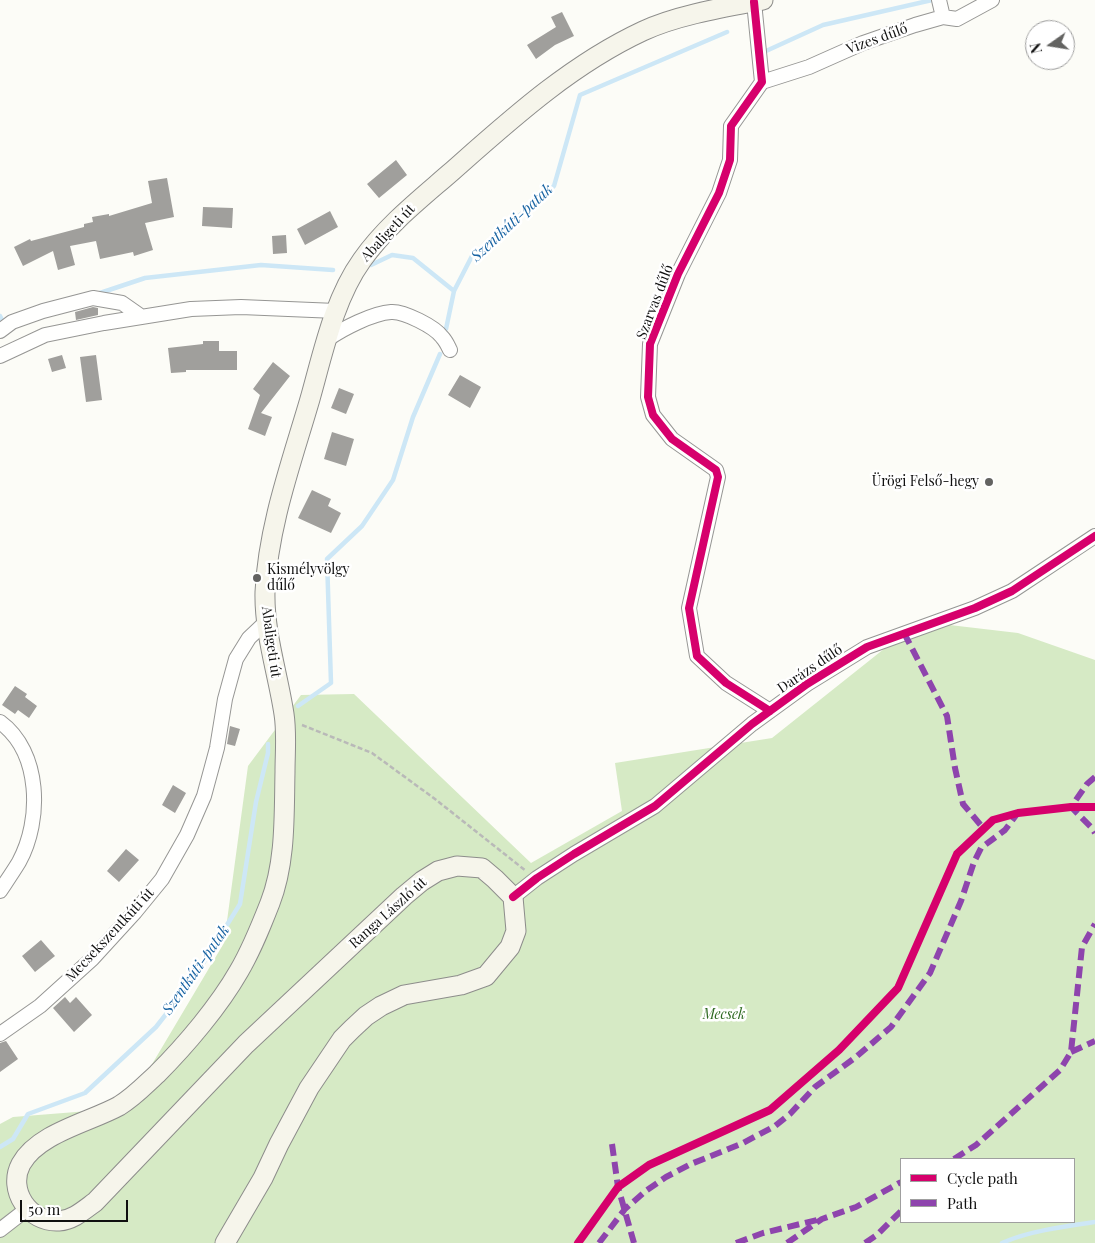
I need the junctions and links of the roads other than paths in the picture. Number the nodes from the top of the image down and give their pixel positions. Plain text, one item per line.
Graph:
1 (939, 0) edge
2 (992, 0) edge
3 (758, 1) edge
4 (943, 17) junction
5 (762, 82) junction
6 (336, 311) junction
7 (142, 317) junction
8 (0, 331) edge
9 (328, 339) junction
10 (450, 350) dead end
11 (0, 356) edge
12 (1095, 536) edge
13 (267, 621) junction
14 (770, 711) junction
15 (0, 722) edge
16 (0, 891) edge
17 (513, 898) junction
18 (0, 1034) edge
19 (26, 1209) junction
20 (0, 1230) edge
21 (226, 1243) edge

1 - 4 street
2 - 4 street, Vizes dűlő
3 - 5 street
3 - 6 main road, Abaligeti út
4 - 5 street, Vizes dűlő
5 - 14 street, Szarvas dűlő
6 - 7 street
6 - 9 main road, Abaligeti út
7 - 8 street
7 - 11 street
9 - 10 street
9 - 13 main road, Abaligeti út
12 - 14 street, Darázs dűlő
13 - 18 street, Mecsekszentkúti út
13 - 19 main road, Abaligeti út
14 - 17 street, Darázs dűlő
15 - 16 street
17 - 19 main road, Ranga László út
17 - 21 main road
19 - 20 street

